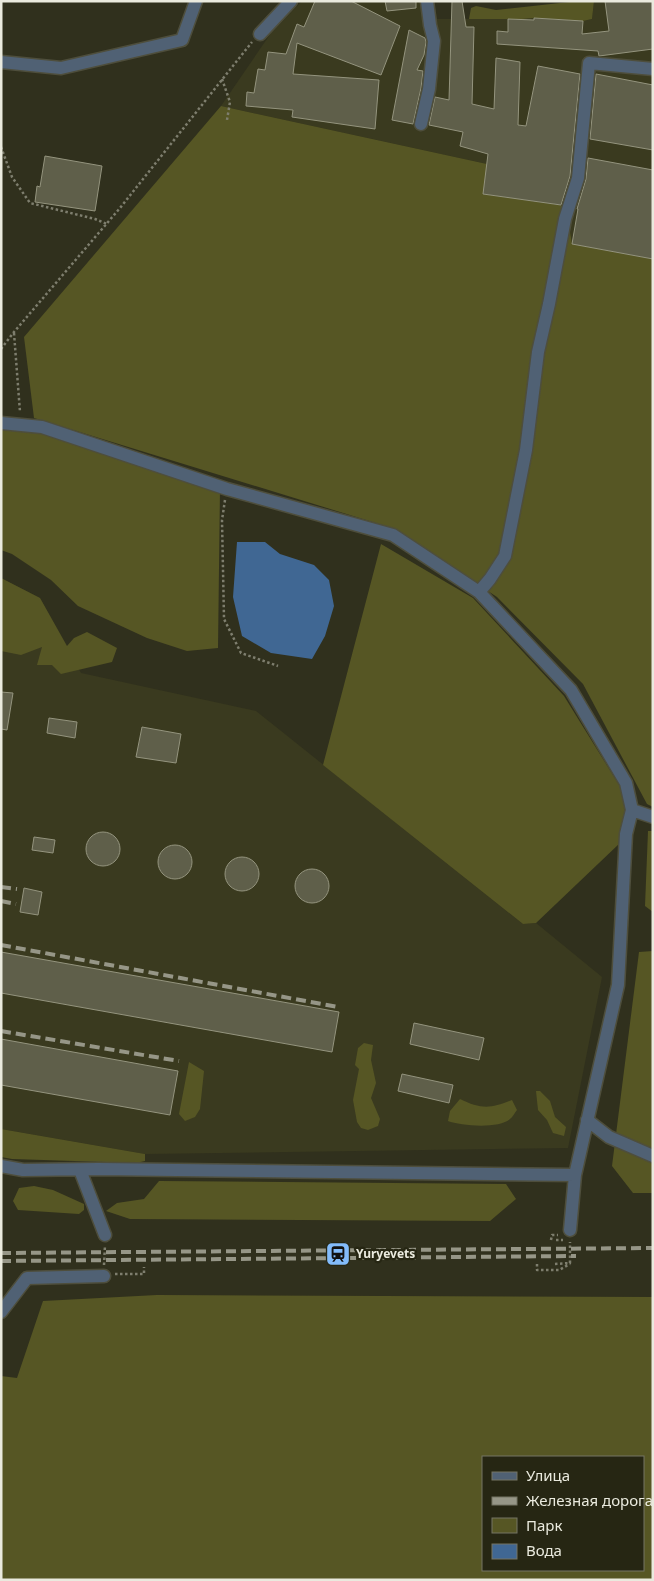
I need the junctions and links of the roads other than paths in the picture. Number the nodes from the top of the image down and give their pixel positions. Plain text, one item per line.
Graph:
1 (196, 1) edge
2 (290, 1) edge
3 (427, 1) edge
4 (260, 34) road end
5 (1, 62) edge
6 (653, 70) edge
7 (421, 124) dead end
8 (1, 423) edge
9 (479, 592) junction
10 (632, 810) junction
11 (653, 817) edge
12 (587, 1120) junction
13 (653, 1156) edge
14 (1, 1166) edge
15 (80, 1170) junction
16 (575, 1175) junction
17 (570, 1230) road end
18 (105, 1235) road end
19 (108, 1274) road end
20 (1, 1312) edge

1 - 5 street
2 - 4 street
3 - 7 street
6 - 9 street
8 - 9 street
9 - 10 street
10 - 11 street
10 - 12 street
12 - 13 street
12 - 16 street
14 - 15 street
15 - 16 street
15 - 18 street
16 - 17 street
19 - 20 street

